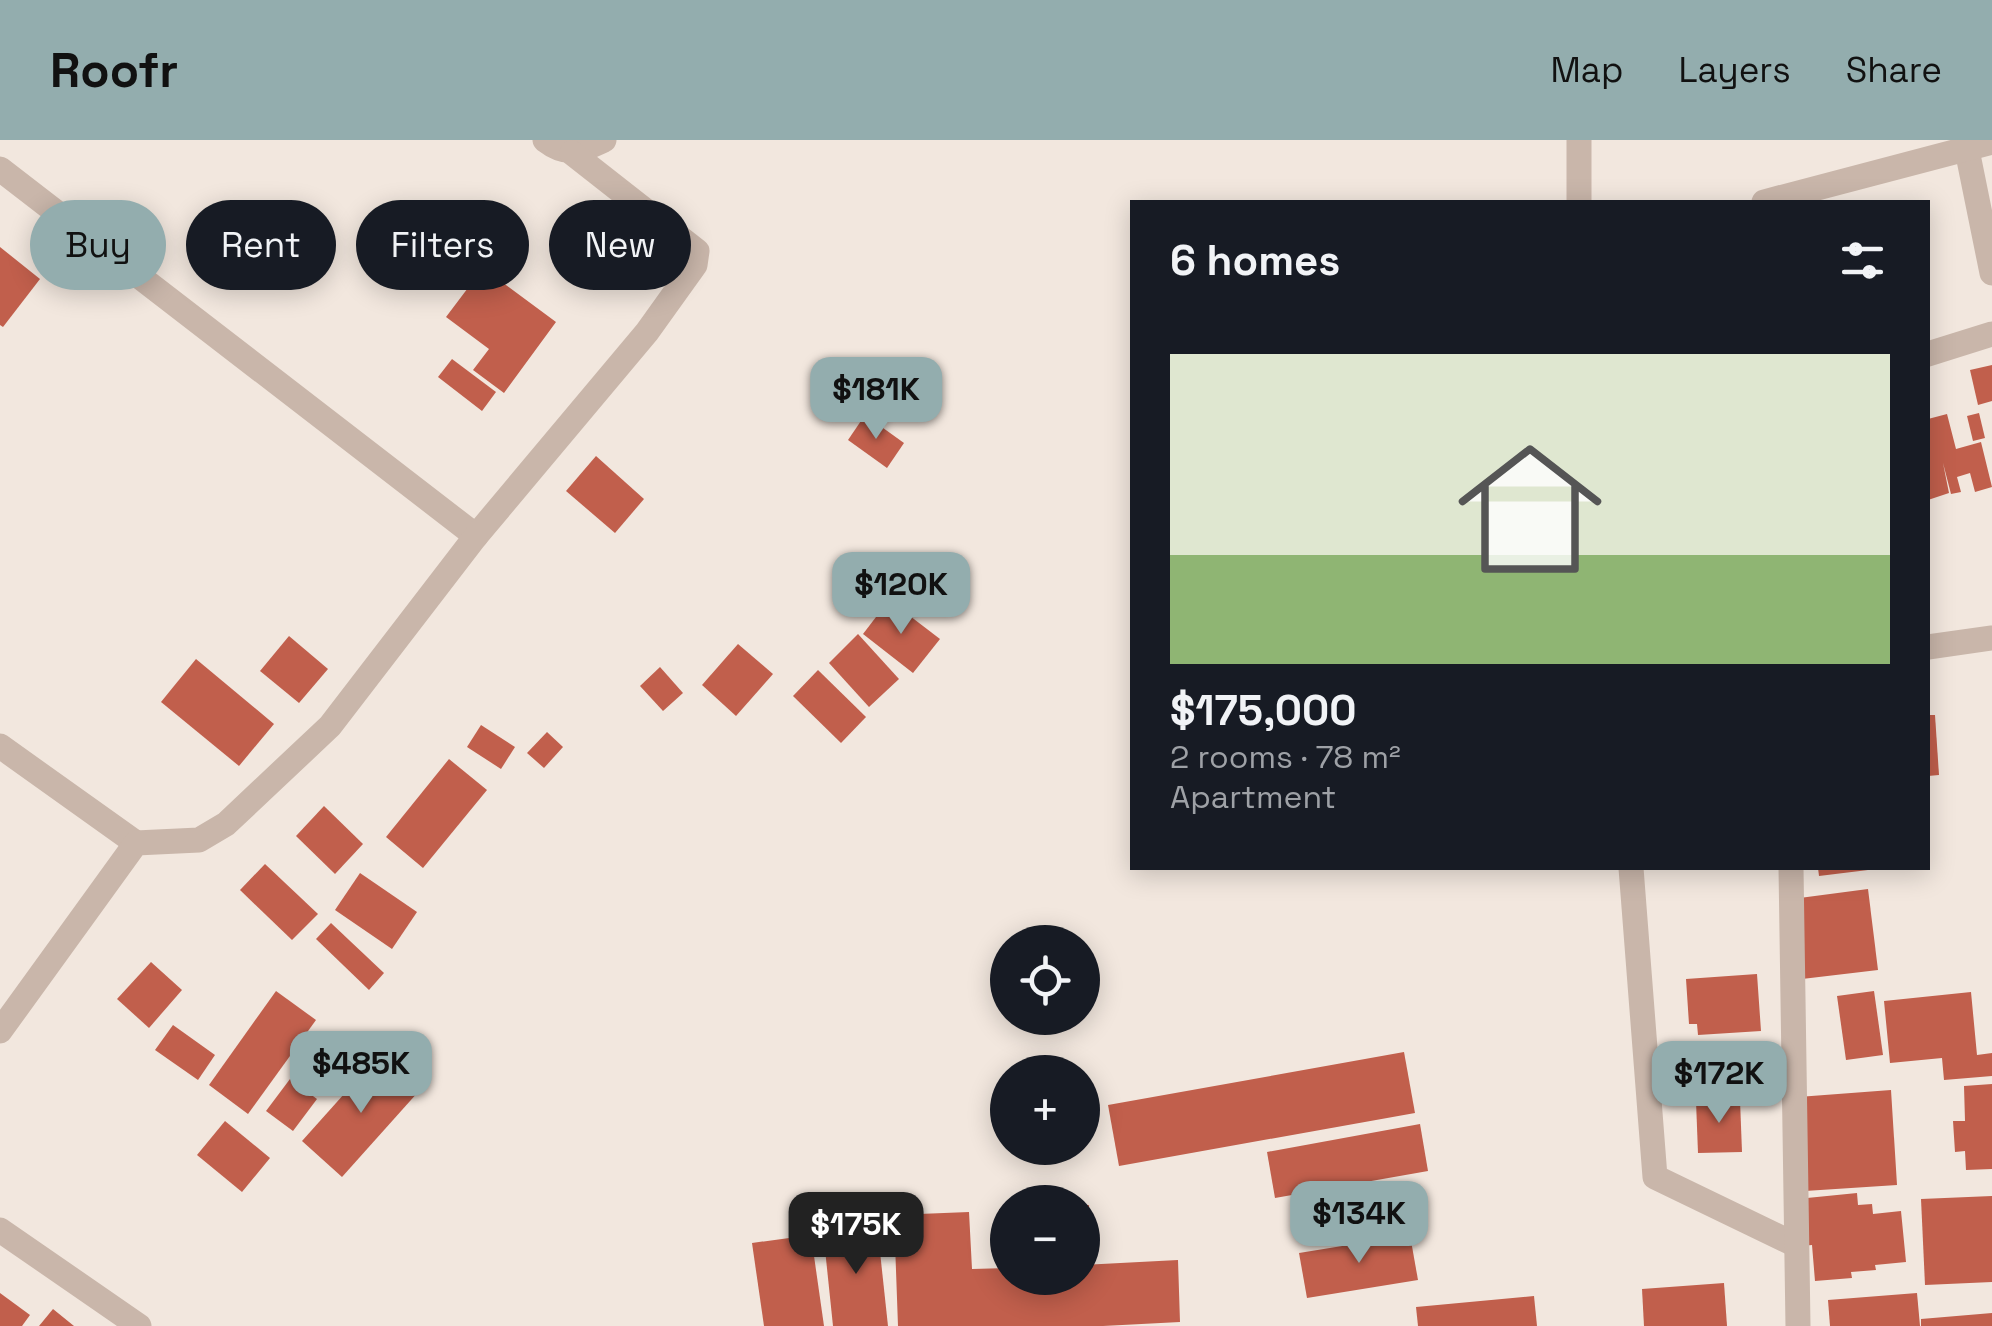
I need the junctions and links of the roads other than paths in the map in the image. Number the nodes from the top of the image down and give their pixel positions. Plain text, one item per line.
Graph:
1 (544, 140) edge
2 (604, 140) edge
3 (1579, 140) edge
4 (1974, 144) edge
5 (572, 153) junction
6 (0, 168) edge
7 (1579, 200) edge
8 (1771, 200) edge
9 (1992, 273) edge
10 (1992, 334) edge
11 (1930, 353) edge
12 (476, 536) junction
13 (1992, 638) edge
14 (1930, 646) edge
15 (0, 746) edge
16 (136, 843) junction
17 (1631, 870) edge
18 (1791, 870) edge
19 (0, 1031) edge
20 (0, 1230) edge
21 (1796, 1244) junction
22 (139, 1326) edge
23 (1798, 1326) edge

1 - 5 street
2 - 5 street
3 - 7 street
4 - 8 street
4 - 9 street
5 - 12 street
6 - 12 street
10 - 11 street
12 - 16 street
13 - 14 street
15 - 16 street
16 - 19 street
17 - 21 street
18 - 21 street
20 - 22 street
21 - 23 street

